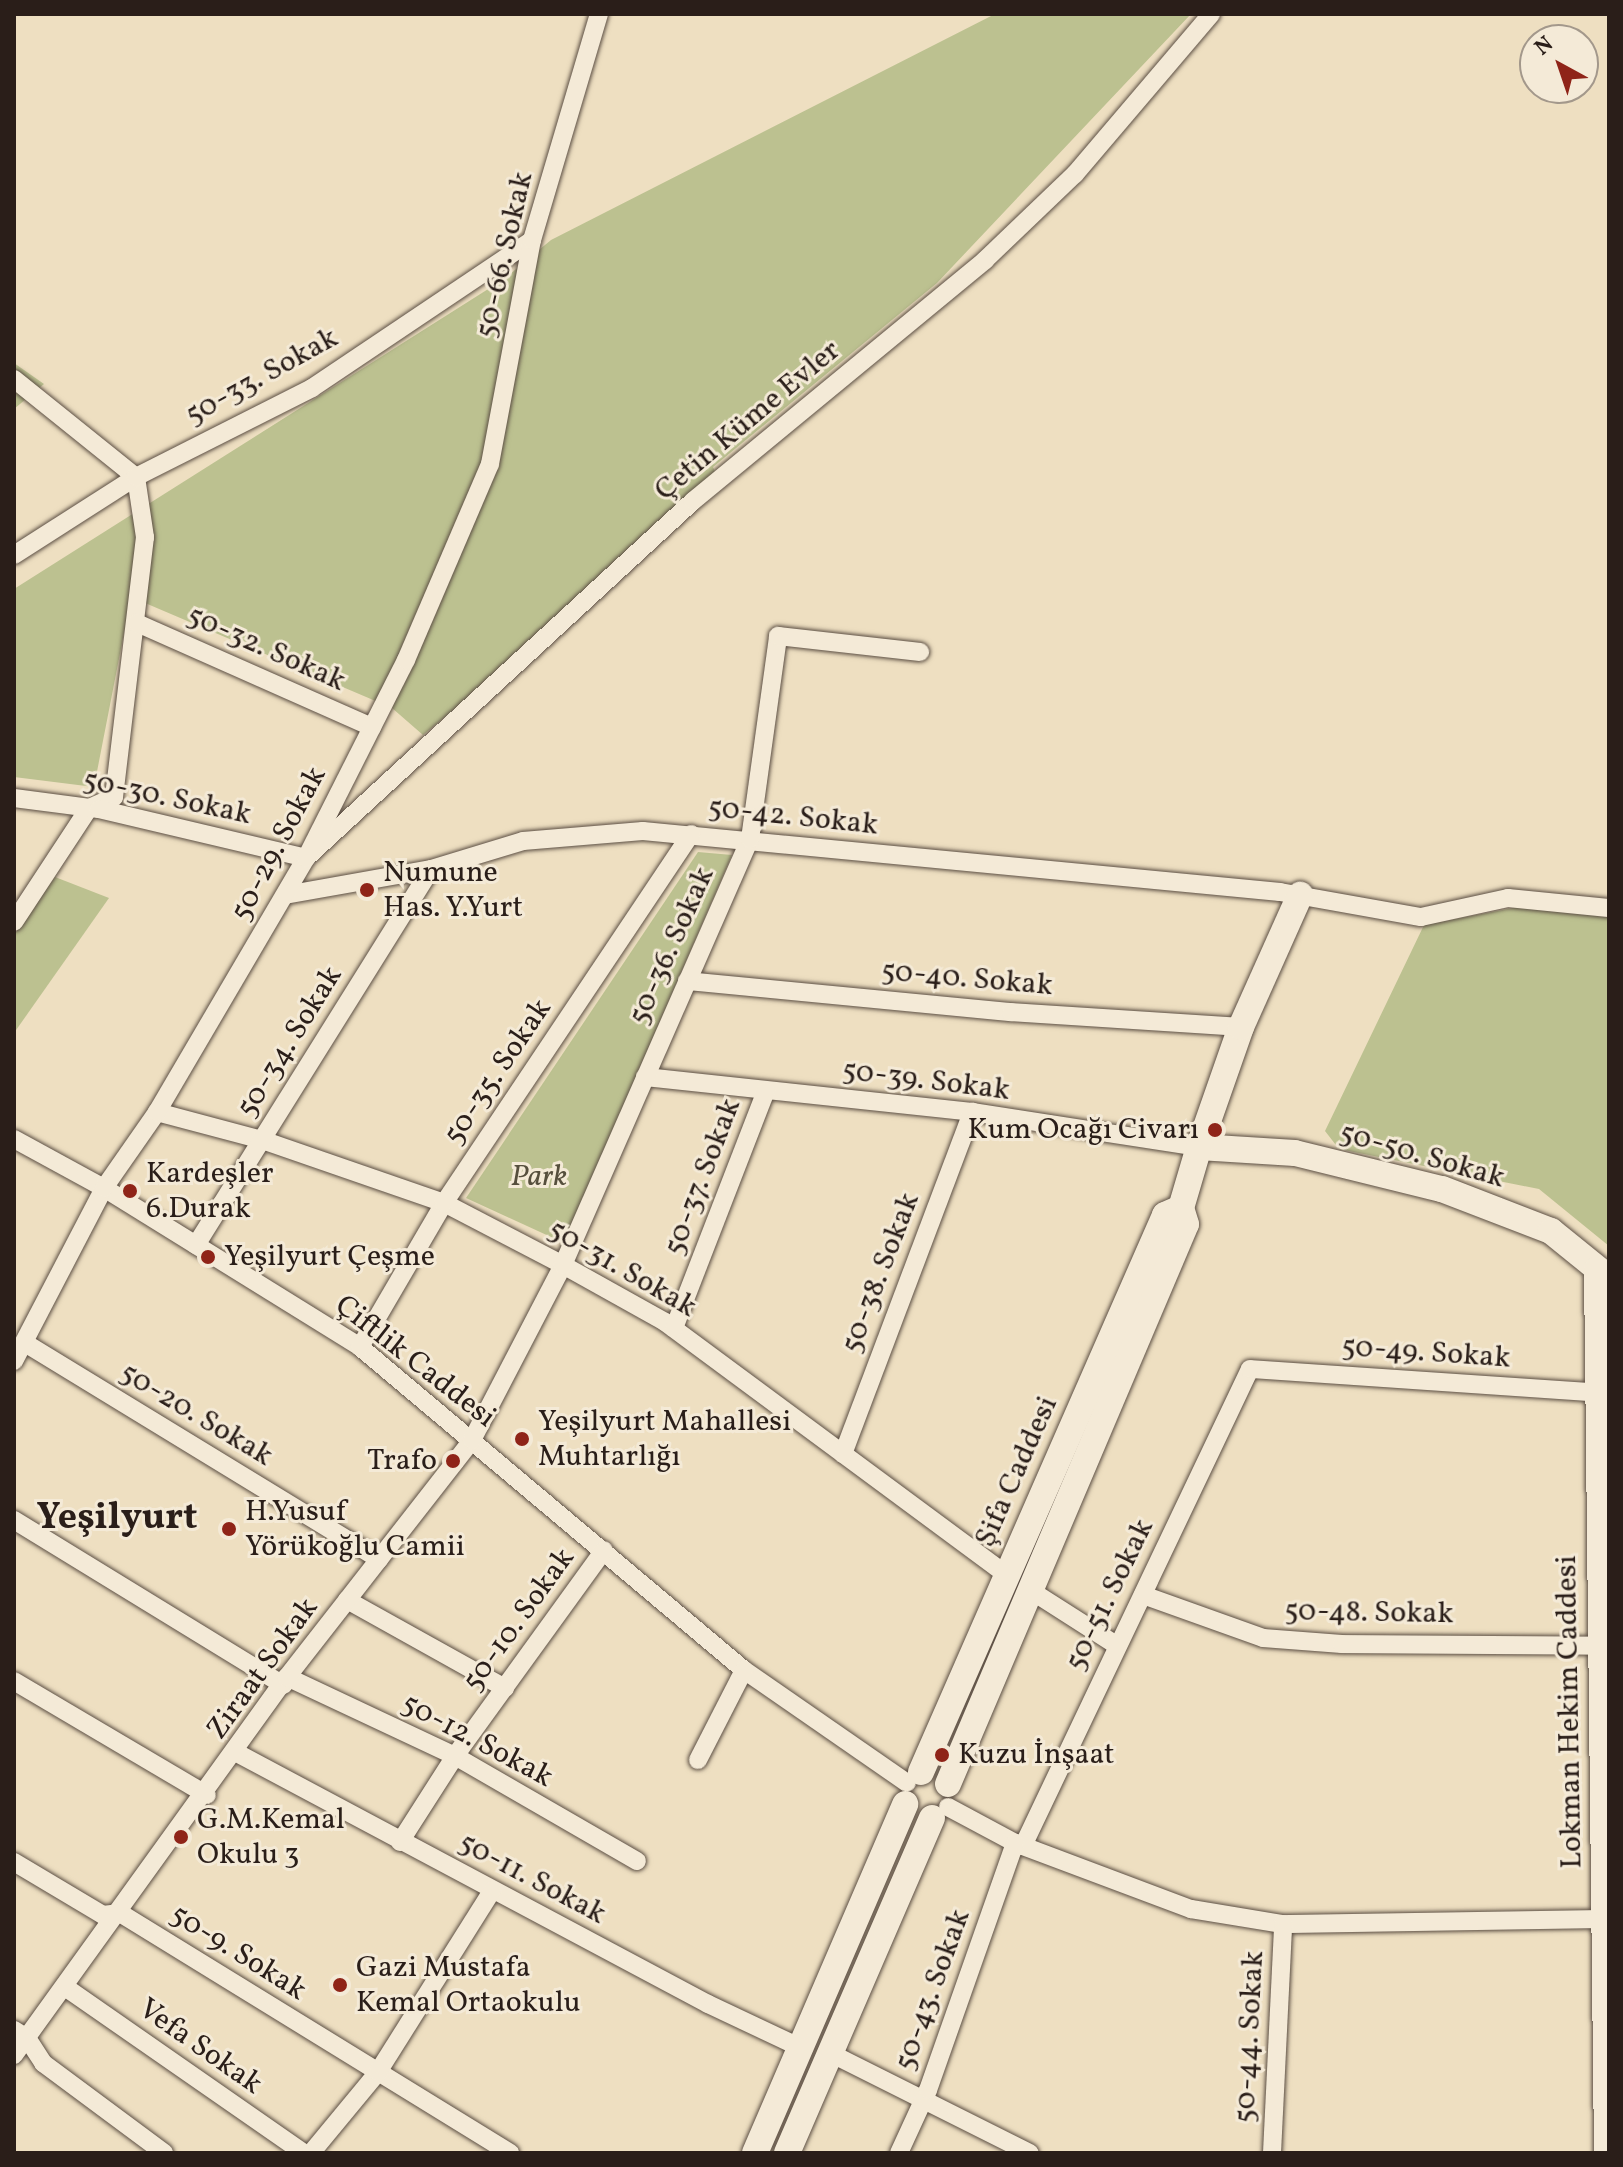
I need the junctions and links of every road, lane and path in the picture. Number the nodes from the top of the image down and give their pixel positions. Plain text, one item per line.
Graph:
1 (599, 14) edge
2 (1211, 14) edge
3 (532, 240) junction
4 (14, 379) edge
5 (136, 477) junction
6 (470, 509) joint
7 (14, 555) edge
8 (137, 623) junction
9 (920, 652) dead end
10 (372, 727) junction
11 (14, 798) edge
12 (89, 808) junction
13 (691, 834) junction
14 (750, 839) junction
15 (306, 858) junction
16 (431, 869) junction
17 (285, 895) junction
18 (1300, 895) junction
19 (1609, 908) edge
20 (14, 922) edge
21 (687, 981) junction
22 (1241, 1027) junction
23 (645, 1077) junction
24 (766, 1091) junction
25 (157, 1112) junction
26 (972, 1112) junction
27 (14, 1139) edge
28 (262, 1140) junction
29 (1199, 1147) junction
30 (104, 1188) junction
31 (444, 1203) junction
32 (1181, 1208) junction
33 (196, 1245) junction
34 (563, 1265) junction
35 (1603, 1274) edge
36 (674, 1328) junction
37 (25, 1343) junction
38 (360, 1347) junction
39 (14, 1361) edge
40 (1250, 1369) joint
41 (1598, 1393) junction
42 (472, 1440) junction
43 (843, 1454) junction
44 (14, 1520) edge
45 (604, 1550) junction
46 (379, 1559) junction
47 (1007, 1575) junction
48 (1030, 1590) junction
49 (1143, 1595) junction
50 (347, 1600) junction
51 (1116, 1645) junction
52 (1601, 1646) junction
53 (744, 1670) junction
54 (14, 1681) edge
55 (285, 1681) junction
56 (505, 1688) junction
57 (237, 1753) junction
58 (455, 1756) junction
59 (698, 1760) dead end
60 (911, 1786) junction
61 (207, 1795) junction
62 (943, 1803) junction
63 (400, 1842) junction
64 (1019, 1845) junction
65 (637, 1861) dead end
66 (14, 1862) edge
67 (492, 1891) junction
68 (120, 1913) junction
69 (1607, 1920) edge
70 (1283, 1924) junction
71 (65, 1987) junction
72 (20, 2034) edge
73 (803, 2049) junction
74 (832, 2054) junction
75 (14, 2055) edge
76 (378, 2072) junction
77 (924, 2098) junction
78 (164, 2153) edge
79 (304, 2153) edge
80 (311, 2153) edge
81 (510, 2153) edge
82 (755, 2153) edge
83 (787, 2153) edge
84 (899, 2153) edge
85 (1030, 2153) edge
86 (1272, 2153) edge
87 (1607, 2153) edge

1 - 3 street, 50-66. Sokak
2 - 15 street, Çetin Küme Evler
3 - 5 street, 50-33. Sokak
3 - 6 street, 50-66. Sokak
4 - 5 street
5 - 7 street, 50-33. Sokak
5 - 8 street
6 - 10 street, 50-29. Sokak
8 - 10 street, 50-32. Sokak
8 - 12 street
9 - 14 street, 50-36. Sokak
10 - 15 street, 50-29. Sokak
11 - 12 street, 50-30. Sokak
12 - 15 street, 50-30. Sokak
12 - 20 street
13 - 14 street, 50-42. Sokak
13 - 16 street, 50-42. Sokak
13 - 31 street, 50-35. Sokak
14 - 18 street, 50-42. Sokak
14 - 21 street, 50-36. Sokak
15 - 17 street, 50-29. Sokak
16 - 17 street, 50-42. Sokak
16 - 28 street, 50-34. Sokak
17 - 25 street, 50-29. Sokak
18 - 19 street, 50-42. Sokak
18 - 22 street, Şifa Caddesi
21 - 22 street, 50-40. Sokak
21 - 23 street, 50-36. Sokak
22 - 29 street, Şifa Caddesi
23 - 24 street, 50-39. Sokak
23 - 34 street, 50-36. Sokak
24 - 26 street, 50-39. Sokak
24 - 36 street, 50-37. Sokak
25 - 28 street, 50-31. Sokak
25 - 30 street, 50-29. Sokak
26 - 29 street, 50-39. Sokak
26 - 43 street, 50-38. Sokak
27 - 30 street, Çiftlik Caddesi
28 - 31 street, 50-31. Sokak
28 - 33 street, 50-34. Sokak
29 - 32 street, Şifa Caddesi
29 - 35 street, 50-50. Sokak
30 - 33 street, Çiftlik Caddesi
30 - 37 street, 50-29. Sokak
31 - 34 street, 50-31. Sokak
31 - 38 street, 50-35. Sokak
32 - 47 street, Şifa Caddesi
32 - 48 street, Şifa Caddesi
33 - 38 street, Çiftlik Caddesi
34 - 36 street, 50-31. Sokak
34 - 42 street, Ziraat Sokak
35 - 41 street, Lokman Hekim Caddesi
36 - 43 street, 50-31. Sokak
37 - 39 street, 50-29. Sokak
37 - 46 street, 50-20. Sokak
38 - 42 street, Çiftlik Caddesi
40 - 41 street, 50-49. Sokak
40 - 49 street, 50-51. Sokak
41 - 52 street, Lokman Hekim Caddesi
42 - 45 street, Çiftlik Caddesi
42 - 46 street, Ziraat Sokak
43 - 47 street, 50-31. Sokak
44 - 55 street, 50-12. Sokak
45 - 53 street, Çiftlik Caddesi
45 - 56 street, 50-10. Sokak
46 - 50 street, Ziraat Sokak
47 - 60 street, Şifa Caddesi
48 - 51 street
48 - 62 street, Şifa Caddesi
49 - 51 street, 50-51. Sokak
49 - 52 street, 50-48. Sokak
50 - 55 street, Ziraat Sokak
50 - 56 street
51 - 64 street, 50-51. Sokak
52 - 69 street, Lokman Hekim Caddesi
53 - 59 street
53 - 60 street, Çiftlik Caddesi
54 - 61 street
55 - 57 street, Ziraat Sokak
55 - 58 street, 50-12. Sokak
56 - 58 street, 50-10. Sokak
57 - 61 street, Ziraat Sokak
57 - 63 street, 50-11. Sokak
58 - 63 street, 50-10. Sokak
58 - 65 street, 50-12. Sokak
60 - 62 street
60 - 62 street
60 - 73 street, Şifa Caddesi
61 - 68 street, Ziraat Sokak
62 - 64 street
62 - 74 street, Şifa Caddesi
63 - 67 street, 50-11. Sokak
64 - 70 street
64 - 77 street, 50-43. Sokak
66 - 68 street, 50-9. Sokak
67 - 73 street, 50-11. Sokak
67 - 76 street
68 - 71 street, Ziraat Sokak
68 - 76 street, 50-9. Sokak
69 - 70 street
69 - 87 street, Lokman Hekim Caddesi
70 - 86 street, 50-44. Sokak
71 - 72 street, Ziraat Sokak
71 - 79 street, Vefa Sokak
72 - 75 street, Ziraat Sokak
72 - 78 street
73 - 82 street, Şifa Caddesi
74 - 77 street
74 - 83 street, Şifa Caddesi
76 - 80 street
76 - 81 street, 50-9. Sokak
77 - 84 street, 50-43. Sokak
77 - 85 street

